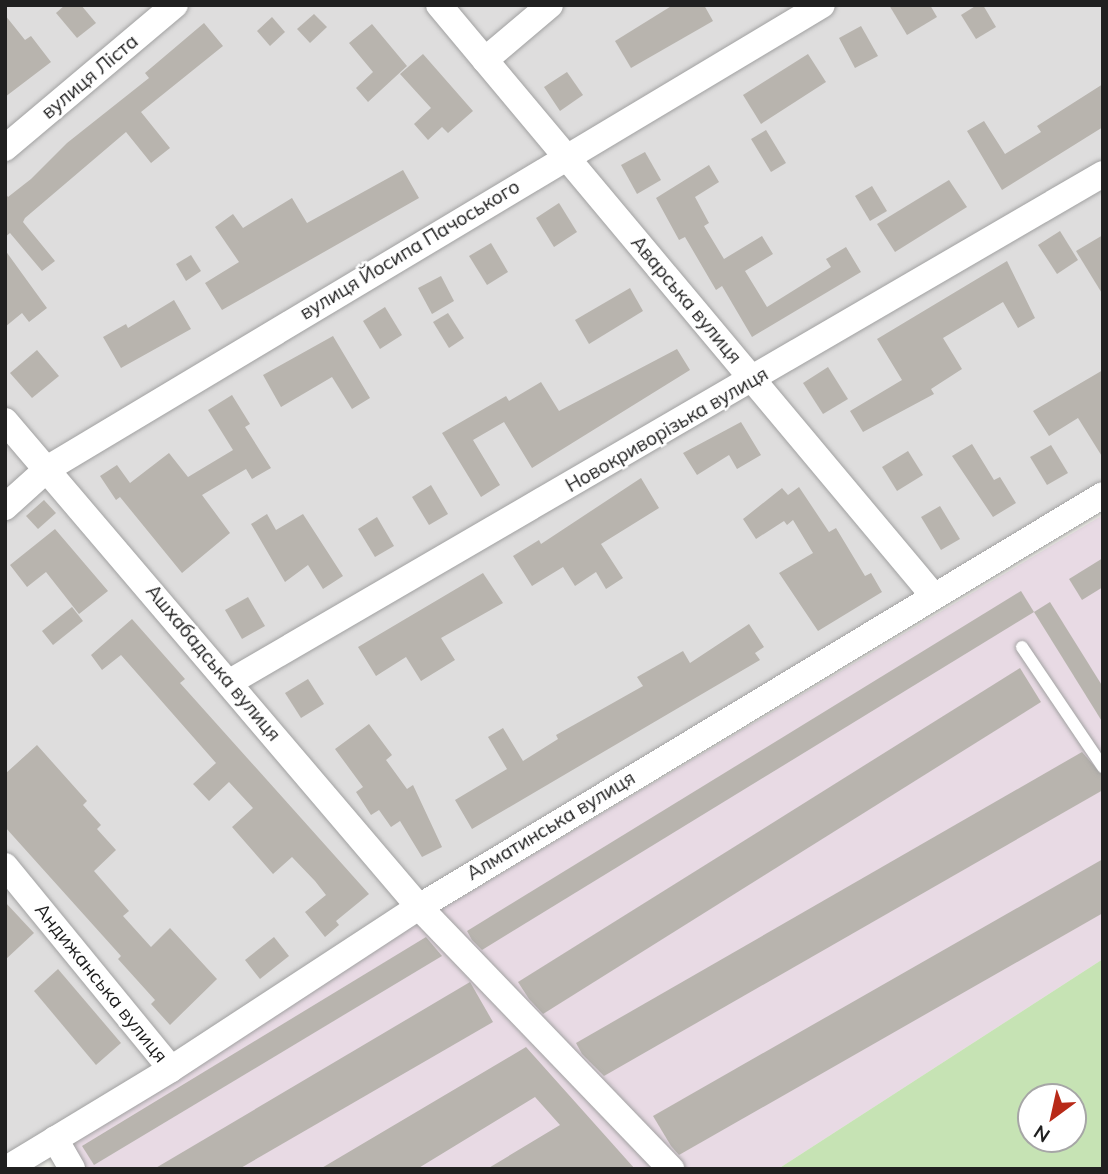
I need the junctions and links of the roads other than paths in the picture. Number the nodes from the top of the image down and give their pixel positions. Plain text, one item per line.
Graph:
1 (175, 5) edge
2 (439, 5) edge
3 (550, 5) edge
4 (822, 5) edge
5 (485, 60) junction
6 (5, 148) edge
7 (566, 156) junction
8 (1103, 174) edge
9 (754, 380) junction
10 (5, 421) edge
11 (47, 470) junction
12 (1103, 495) edge
13 (5, 507) edge
14 (932, 594) junction
15 (1022, 647) dead end
16 (230, 682) junction
17 (1103, 768) edge
18 (5, 866) edge
19 (419, 907) junction
20 (171, 1069) junction
21 (55, 1139) junction
22 (6, 1169) edge
23 (72, 1169) edge
24 (671, 1169) edge

1 - 6 street, вулиця Ліста
2 - 5 street, Аварська вулиця
3 - 5 street
4 - 7 street, вулиця Йосипа Пачоського
5 - 7 street, Аварська вулиця
7 - 9 street, Аварська вулиця
7 - 11 street, вулиця Йосипа Пачоського
8 - 9 street, Новокриворізька вулиця
9 - 14 street, Аварська вулиця
9 - 16 street, Новокриворізька вулиця
10 - 11 street, Ашхабадська вулиця
11 - 13 street, вулиця Йосипа Пачоського
11 - 16 street, Ашхабадська вулиця
12 - 14 street, Алматинська вулиця
14 - 19 street, Алматинська вулиця
15 - 17 lane
16 - 19 street, Ашхабадська вулиця
18 - 20 street, Андижанська вулиця
19 - 20 street, Алматинська вулиця
19 - 24 street, Ашхабадська вулиця
20 - 21 street, Алматинська вулиця
21 - 22 street, Алматинська вулиця
21 - 23 street

